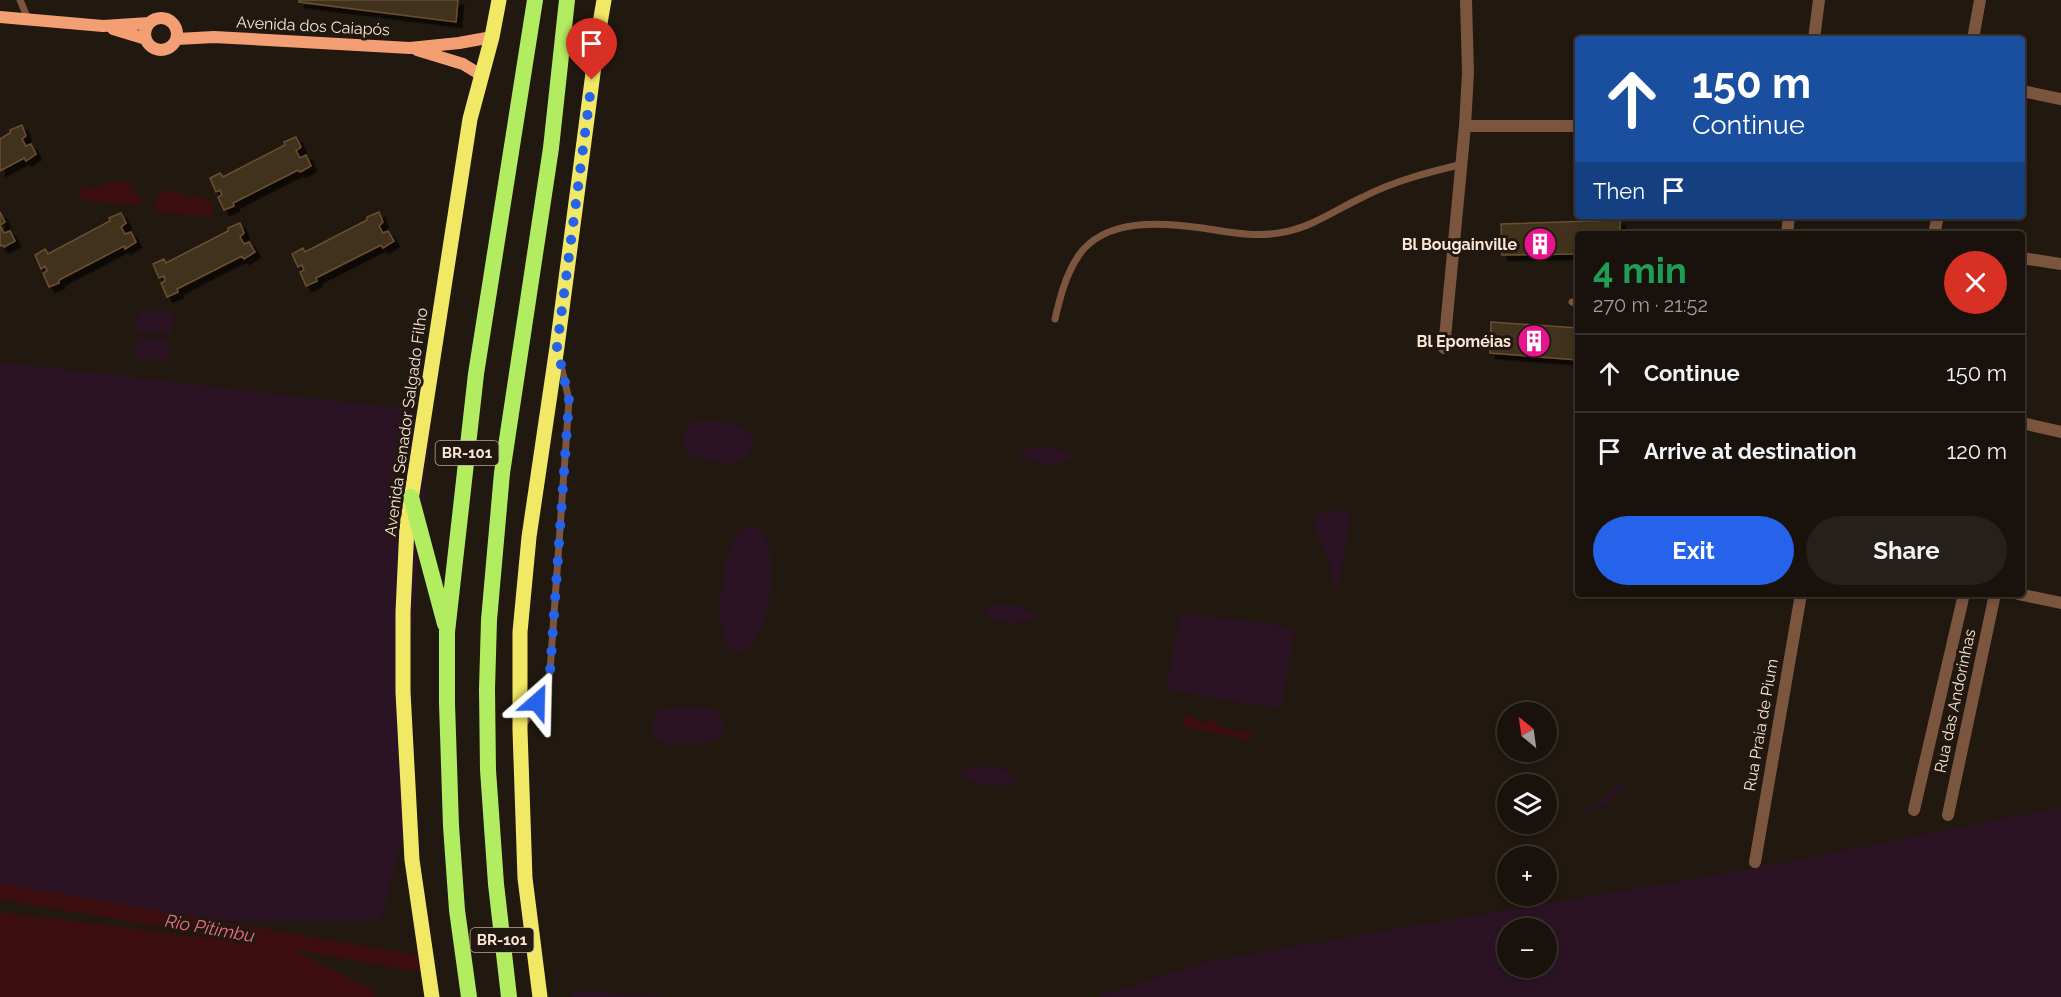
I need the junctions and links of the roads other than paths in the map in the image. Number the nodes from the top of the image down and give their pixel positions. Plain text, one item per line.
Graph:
1 (20, 0) edge
2 (499, 0) edge
3 (535, 0) edge
4 (567, 0) edge
5 (604, 0) edge
6 (1466, 0) edge
7 (1819, 0) edge
8 (1980, 0) edge
9 (0, 17) edge
10 (28, 19) junction
11 (149, 23) junction
12 (103, 27) junction
13 (176, 33) junction
14 (1814, 36) edge
15 (1974, 36) edge
16 (492, 37) junction
17 (146, 39) junction
18 (410, 48) junction
19 (481, 75) junction
20 (2025, 93) edge
21 (2061, 99) edge
22 (1466, 126) junction
23 (1575, 126) edge
24 (1463, 164) junction
25 (2025, 258) edge
26 (2061, 264) edge
27 (1055, 319) dead end
28 (557, 347) junction
29 (1444, 348) dead end
30 (2025, 424) edge
31 (2061, 432) edge
32 (411, 497) junction
33 (2025, 595) edge
34 (1800, 597) edge
35 (1963, 597) edge
36 (1994, 597) edge
37 (2061, 603) edge
38 (447, 632) junction
39 (520, 730) junction
40 (1914, 810) dead end
41 (1948, 814) dead end
42 (1755, 862) dead end
43 (432, 997) edge
44 (469, 997) edge
45 (509, 997) edge
46 (540, 997) edge

1 - 10 lane
2 - 16 main road, Avenida Senador Salgado Filho
3 - 38 highway, BR-101
4 - 45 highway, BR-101
5 - 28 main road
6 - 22 street
7 - 14 street
8 - 15 street
9 - 10 main road
10 - 12 main road
11 - 12 main road
11 - 13 main road
11 - 17 main road
12 - 17 main road
13 - 17 main road
13 - 18 main road, Avenida dos Caiapós
16 - 18 main road, Avenida dos Caiapós
16 - 19 main road, Avenida Senador Salgado Filho
18 - 19 main road, Avenida dos Caiapós
19 - 32 main road, Avenida Senador Salgado Filho
20 - 21 street
22 - 23 street
22 - 24 street
24 - 27 lane
24 - 29 street
25 - 26 street
28 - 39 main road
28 - 39 lane
30 - 31 street
32 - 38 highway
32 - 43 main road, Avenida Senador Salgado Filho
33 - 37 street
34 - 42 street, Rua Praia de Pium
35 - 40 street, Rua das Andorinhas
36 - 41 street, Rua das Andorinhas
38 - 44 highway, BR-101
39 - 46 main road

